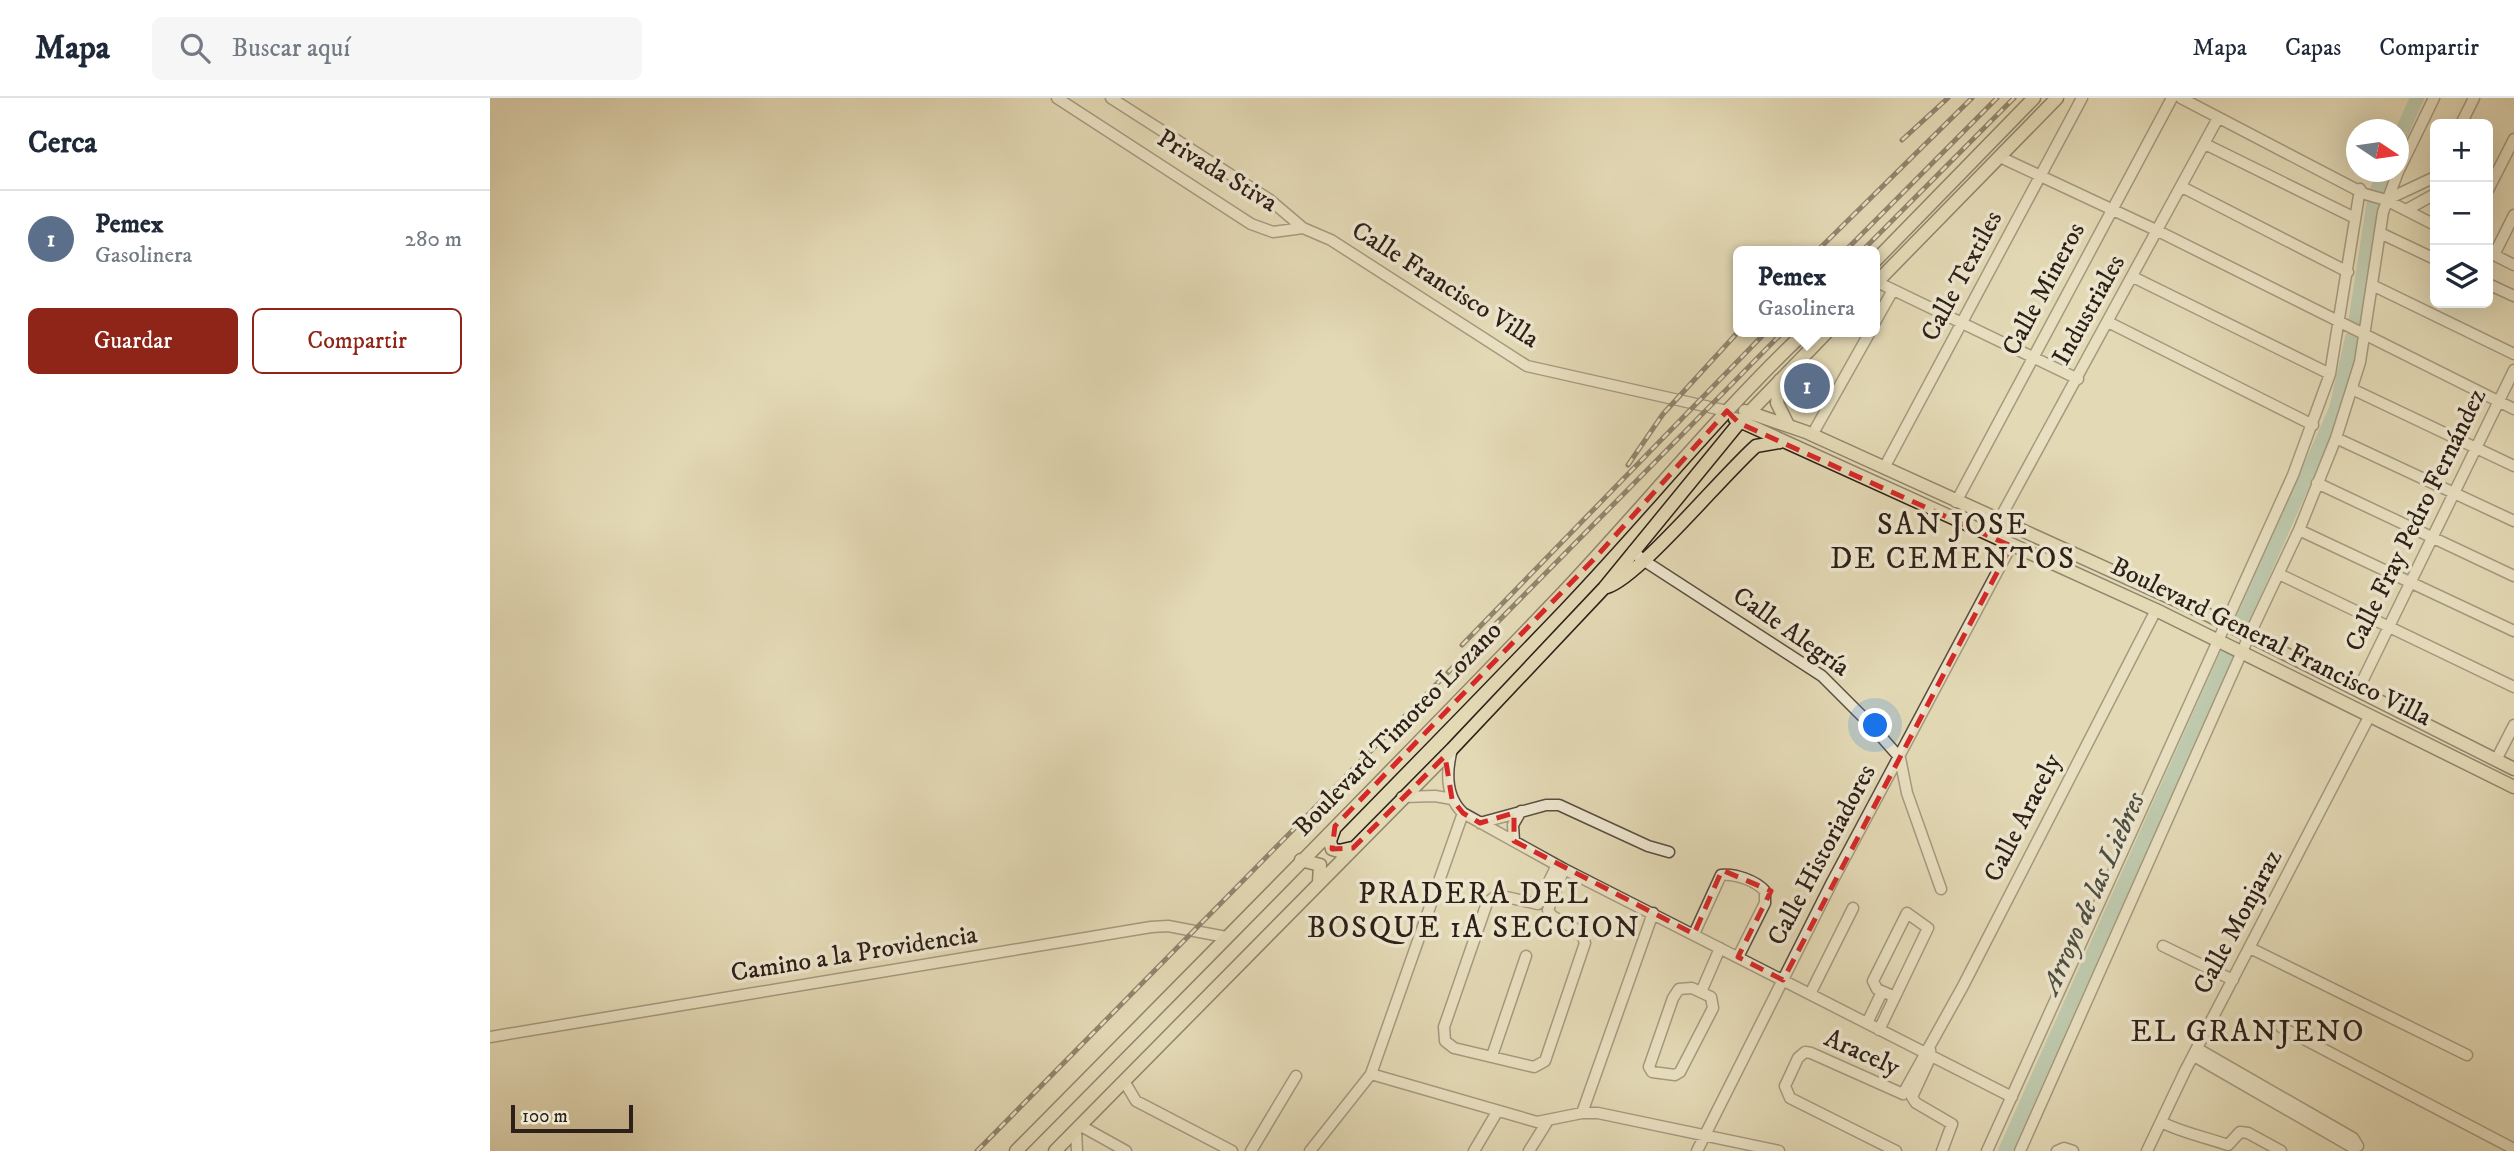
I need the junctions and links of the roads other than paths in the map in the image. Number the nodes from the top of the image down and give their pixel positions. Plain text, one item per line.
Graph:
1 (1057, 98) edge
2 (1111, 98) edge
3 (2034, 98) edge
4 (2058, 98) edge
5 (2172, 98) edge
6 (2181, 98) edge
7 (2434, 98) edge
8 (2474, 98) edge
9 (2080, 101) edge
10 (2218, 118) junction
11 (2464, 119) edge
12 (2514, 139) edge
13 (2205, 144) junction
14 (2409, 149) edge
15 (2000, 158) junction
16 (2041, 178) junction
17 (2392, 182) edge
18 (2430, 182) edge
19 (2492, 182) edge
20 (2182, 187) junction
21 (2362, 191) junction
22 (2430, 197) edge
23 (2383, 199) junction
24 (2113, 210) junction
25 (2406, 210) junction
26 (2514, 215) edge
27 (2355, 218) junction
28 (2430, 222) edge
29 (1303, 228) junction
30 (2158, 232) junction
31 (2381, 233) junction
32 (2493, 251) edge
33 (2493, 255) edge
34 (1880, 256) edge
35 (2430, 257) edge
36 (2514, 265) edge
37 (2348, 272) junction
38 (2133, 277) junction
39 (1880, 279) edge
40 (1880, 285) edge
41 (2372, 285) junction
42 (2493, 286) edge
43 (1893, 290) junction
44 (2514, 296) edge
45 (1880, 313) edge
46 (2108, 322) junction
47 (2341, 323) junction
48 (1962, 324) junction
49 (2362, 332) junction
50 (1800, 337) edge
51 (1822, 337) edge
52 (1867, 337) edge
53 (2514, 354) edge
54 (2033, 358) junction
55 (2514, 370) edge
56 (2330, 374) junction
57 (2077, 379) junction
58 (1780, 380) junction
59 (2352, 389) junction
60 (2500, 402) junction
61 (2514, 409) edge
62 (1727, 411) junction
63 (1750, 411) junction
64 (1739, 423) junction
65 (1788, 425) junction
66 (2313, 425) junction
67 (1812, 435) junction
68 (2336, 438) junction
69 (1785, 442) junction
70 (2476, 449) junction
71 (2514, 466) edge
72 (1884, 468) junction
73 (2317, 483) junction
74 (2453, 494) junction
75 (1956, 502) junction
76 (2514, 521) edge
77 (1998, 522) junction
78 (2299, 530) junction
79 (2432, 538) junction
80 (2011, 545) junction
81 (1638, 556) junction
82 (2279, 574) junction
83 (2514, 576) edge
84 (2409, 582) junction
85 (2156, 610) junction
86 (2227, 625) junction
87 (2387, 628) junction
88 (2514, 631) edge
89 (2246, 635) junction
90 (2218, 641) junction
91 (2239, 651) junction
92 (2514, 687) edge
93 (2358, 690) junction
94 (2370, 715) junction
95 (2514, 725) edge
96 (1452, 749) junction
97 (1900, 758) junction
98 (2496, 761) junction
99 (2514, 769) edge
100 (2514, 787) edge
101 (1402, 797) junction
102 (1452, 799) junction
103 (1521, 811) junction
104 (1463, 813) junction
105 (1480, 822) junction
106 (1335, 826) junction
107 (1514, 841) junction
108 (1353, 848) junction
109 (1669, 852) dead end
110 (1301, 860) junction
111 (1561, 867) junction
112 (1319, 882) junction
113 (1941, 889) dead end
114 (1853, 908) dead end
115 (1653, 913) junction
116 (1694, 934) junction
117 (1226, 937) junction
118 (2163, 946) dead end
119 (1720, 948) junction
120 (2250, 948) junction
121 (1526, 956) dead end
122 (1738, 957) junction
123 (1783, 980) junction
124 (2234, 980) junction
125 (1701, 992) junction
126 (1882, 992) junction
127 (1810, 994) junction
128 (1895, 997) junction
129 (1867, 1023) junction
130 (2281, 1027) dead end
131 (1879, 1030) junction
132 (490, 1037) edge
133 (1928, 1052) junction
134 (2196, 1052) junction
135 (2467, 1055) dead end
136 (1492, 1056) junction
137 (1371, 1074) junction
138 (1296, 1076) dead end
139 (1124, 1081) junction
140 (2012, 1097) junction
141 (1497, 1112) junction
142 (1582, 1113) junction
143 (1548, 1122) junction
144 (2161, 1122) junction
145 (1078, 1128) junction
146 (2326, 1128) dead end
147 (1706, 1135) junction
148 (2514, 1149) edge
149 (1016, 1151) edge
150 (1055, 1151) edge
151 (1077, 1151) edge
152 (1126, 1151) edge
153 (1232, 1151) edge
154 (1251, 1151) edge
155 (1310, 1151) edge
156 (1474, 1151) edge
157 (1529, 1151) edge
158 (1698, 1151) edge
159 (1779, 1151) edge
160 (1896, 1151) edge
161 (1942, 1151) edge
162 (1987, 1151) edge
163 (2020, 1151) edge
164 (2057, 1151) edge
165 (2073, 1151) edge
166 (2147, 1151) edge
167 (2281, 1151) edge

1 - 29 street, Privada Stiva
2 - 29 street, Privada Stiva
3 - 34 main road
4 - 9 street, Calle Textiles
4 - 15 main road
5 - 24 street, Calle Mineros
6 - 10 street
7 - 14 street
8 - 11 street
9 - 16 street, Calle Textiles
10 - 13 street, Industriales
10 - 21 street
12 - 19 street
13 - 20 street, Industriales
13 - 27 street
15 - 16 street
15 - 39 main road
16 - 24 street
16 - 48 street, Calle Textiles
17 - 23 street
18 - 23 street
20 - 30 street, Industriales
20 - 37 street
21 - 23 street
21 - 27 street
22 - 25 street
23 - 25 street
23 - 31 street
24 - 30 street
24 - 54 street, Calle Mineros
25 - 28 street
26 - 32 street
27 - 37 street
29 - 62 street, Calle Francisco Villa
30 - 38 street, Industriales
30 - 47 street
31 - 35 street
31 - 41 street
33 - 36 street
37 - 47 street
38 - 46 street, Industriales
38 - 56 street
40 - 43 street
41 - 49 street
41 - 53 street
42 - 44 street
43 - 45 street
43 - 48 street
46 - 57 street, Industriales
46 - 66 street
47 - 49 street
47 - 56 street
48 - 54 street
48 - 72 street, Calle Textiles
49 - 59 street
49 - 60 street
50 - 62 main road, Boulevard Timoteo Lozano
51 - 58 main road, Boulevard Timoteo Lozano
52 - 67 street
54 - 57 street
54 - 75 street, Calle Mineros
55 - 60 street, Calle Fray Pedro Fernández
56 - 66 street
57 - 77 street, Industriales
58 - 63 main road, Boulevard Timoteo Lozano
58 - 65 main road
59 - 68 street
59 - 70 street
60 - 61 street
60 - 70 street, Calle Fray Pedro Fernández
62 - 63 main road, Boulevard General Francisco Villa
62 - 64 main road, Boulevard General Francisco Villa
62 - 106 main road, Boulevard Timoteo Lozano
63 - 64 main road, Boulevard Timoteo Lozano
63 - 65 main road, Boulevard General Francisco Villa
64 - 69 main road, Boulevard General Francisco Villa
64 - 81 main road, Boulevard Timoteo Lozano
65 - 67 main road, Boulevard General Francisco Villa
66 - 86 street
67 - 72 main road, Boulevard General Francisco Villa
68 - 73 street
68 - 74 street
69 - 80 main road, Boulevard General Francisco Villa
69 - 81 main road
70 - 71 street
70 - 74 street, Calle Fray Pedro Fernández
72 - 75 main road, Boulevard General Francisco Villa
73 - 78 street
73 - 79 street
74 - 76 street
74 - 79 street, Calle Fray Pedro Fernández
75 - 77 main road, Boulevard General Francisco Villa
77 - 86 main road, Boulevard General Francisco Villa
78 - 82 street
78 - 84 street
79 - 83 street
79 - 84 street, Calle Fray Pedro Fernández
80 - 85 main road, Boulevard General Francisco Villa
80 - 97 street, Calle Historiadores
81 - 96 main road, Boulevard Timoteo Lozano
81 - 97 street, Calle Alegría
82 - 87 street
82 - 89 street
84 - 87 street, Calle Fray Pedro Fernández
84 - 88 street
85 - 90 main road, Boulevard General Francisco Villa
85 - 133 street, Calle Aracely
86 - 89 main road, Boulevard General Francisco Villa
86 - 90 street
87 - 92 street
87 - 93 street, Calle Fray Pedro Fernández
89 - 91 street
89 - 93 main road, Boulevard General Francisco Villa
90 - 91 main road, Boulevard General Francisco Villa
90 - 140 street
91 - 94 main road, Boulevard General Francisco Villa
91 - 163 street
93 - 98 main road, Boulevard General Francisco Villa
94 - 100 main road, Boulevard General Francisco Villa
94 - 120 street, Calle Monjaraz
95 - 98 street
96 - 101 main road, Boulevard Timoteo Lozano
96 - 102 street
97 - 113 street
97 - 123 street, Calle Historiadores
98 - 99 main road, Boulevard General Francisco Villa
101 - 102 street
101 - 108 main road, Boulevard Timoteo Lozano
102 - 104 street
103 - 105 street
103 - 107 street
103 - 109 street
104 - 105 street
104 - 137 street
105 - 107 street
106 - 108 main road
106 - 110 main road, Boulevard Timoteo Lozano
107 - 111 street
108 - 112 main road, Boulevard Timoteo Lozano
110 - 112 main road
110 - 117 main road, Boulevard Timoteo Lozano
111 - 115 street
111 - 136 street
111 - 136 street
112 - 139 main road, Boulevard Timoteo Lozano
114 - 127 street
115 - 116 street
115 - 142 street
116 - 119 street
116 - 122 street
117 - 132 street, Camino a la Providencia
117 - 149 main road, Boulevard Timoteo Lozano
118 - 124 street
119 - 122 street
119 - 125 street
120 - 124 street, Calle Monjaraz
120 - 135 street
121 - 136 street
122 - 123 street
123 - 127 street
123 - 147 street, Calle Historiadores
124 - 134 street, Calle Monjaraz
125 - 125 street
126 - 128 street
126 - 128 street
126 - 129 street
127 - 129 street
128 - 131 street
129 - 131 street
130 - 148 street
131 - 133 street
133 - 140 street
133 - 160 street, Aracely
133 - 161 street, Aracely
134 - 144 street, Calle Monjaraz
134 - 146 street
137 - 141 street
137 - 155 street
138 - 154 street
139 - 145 main road, Boulevard Timoteo Lozano
139 - 153 street
140 - 162 street
141 - 143 street
141 - 156 street
142 - 143 street
142 - 147 street
143 - 157 street
144 - 166 street, Calle Monjaraz
144 - 167 street
145 - 150 main road, Boulevard Timoteo Lozano
145 - 151 street
145 - 152 street
147 - 158 street, Calle Historiadores
147 - 159 street
164 - 165 street

